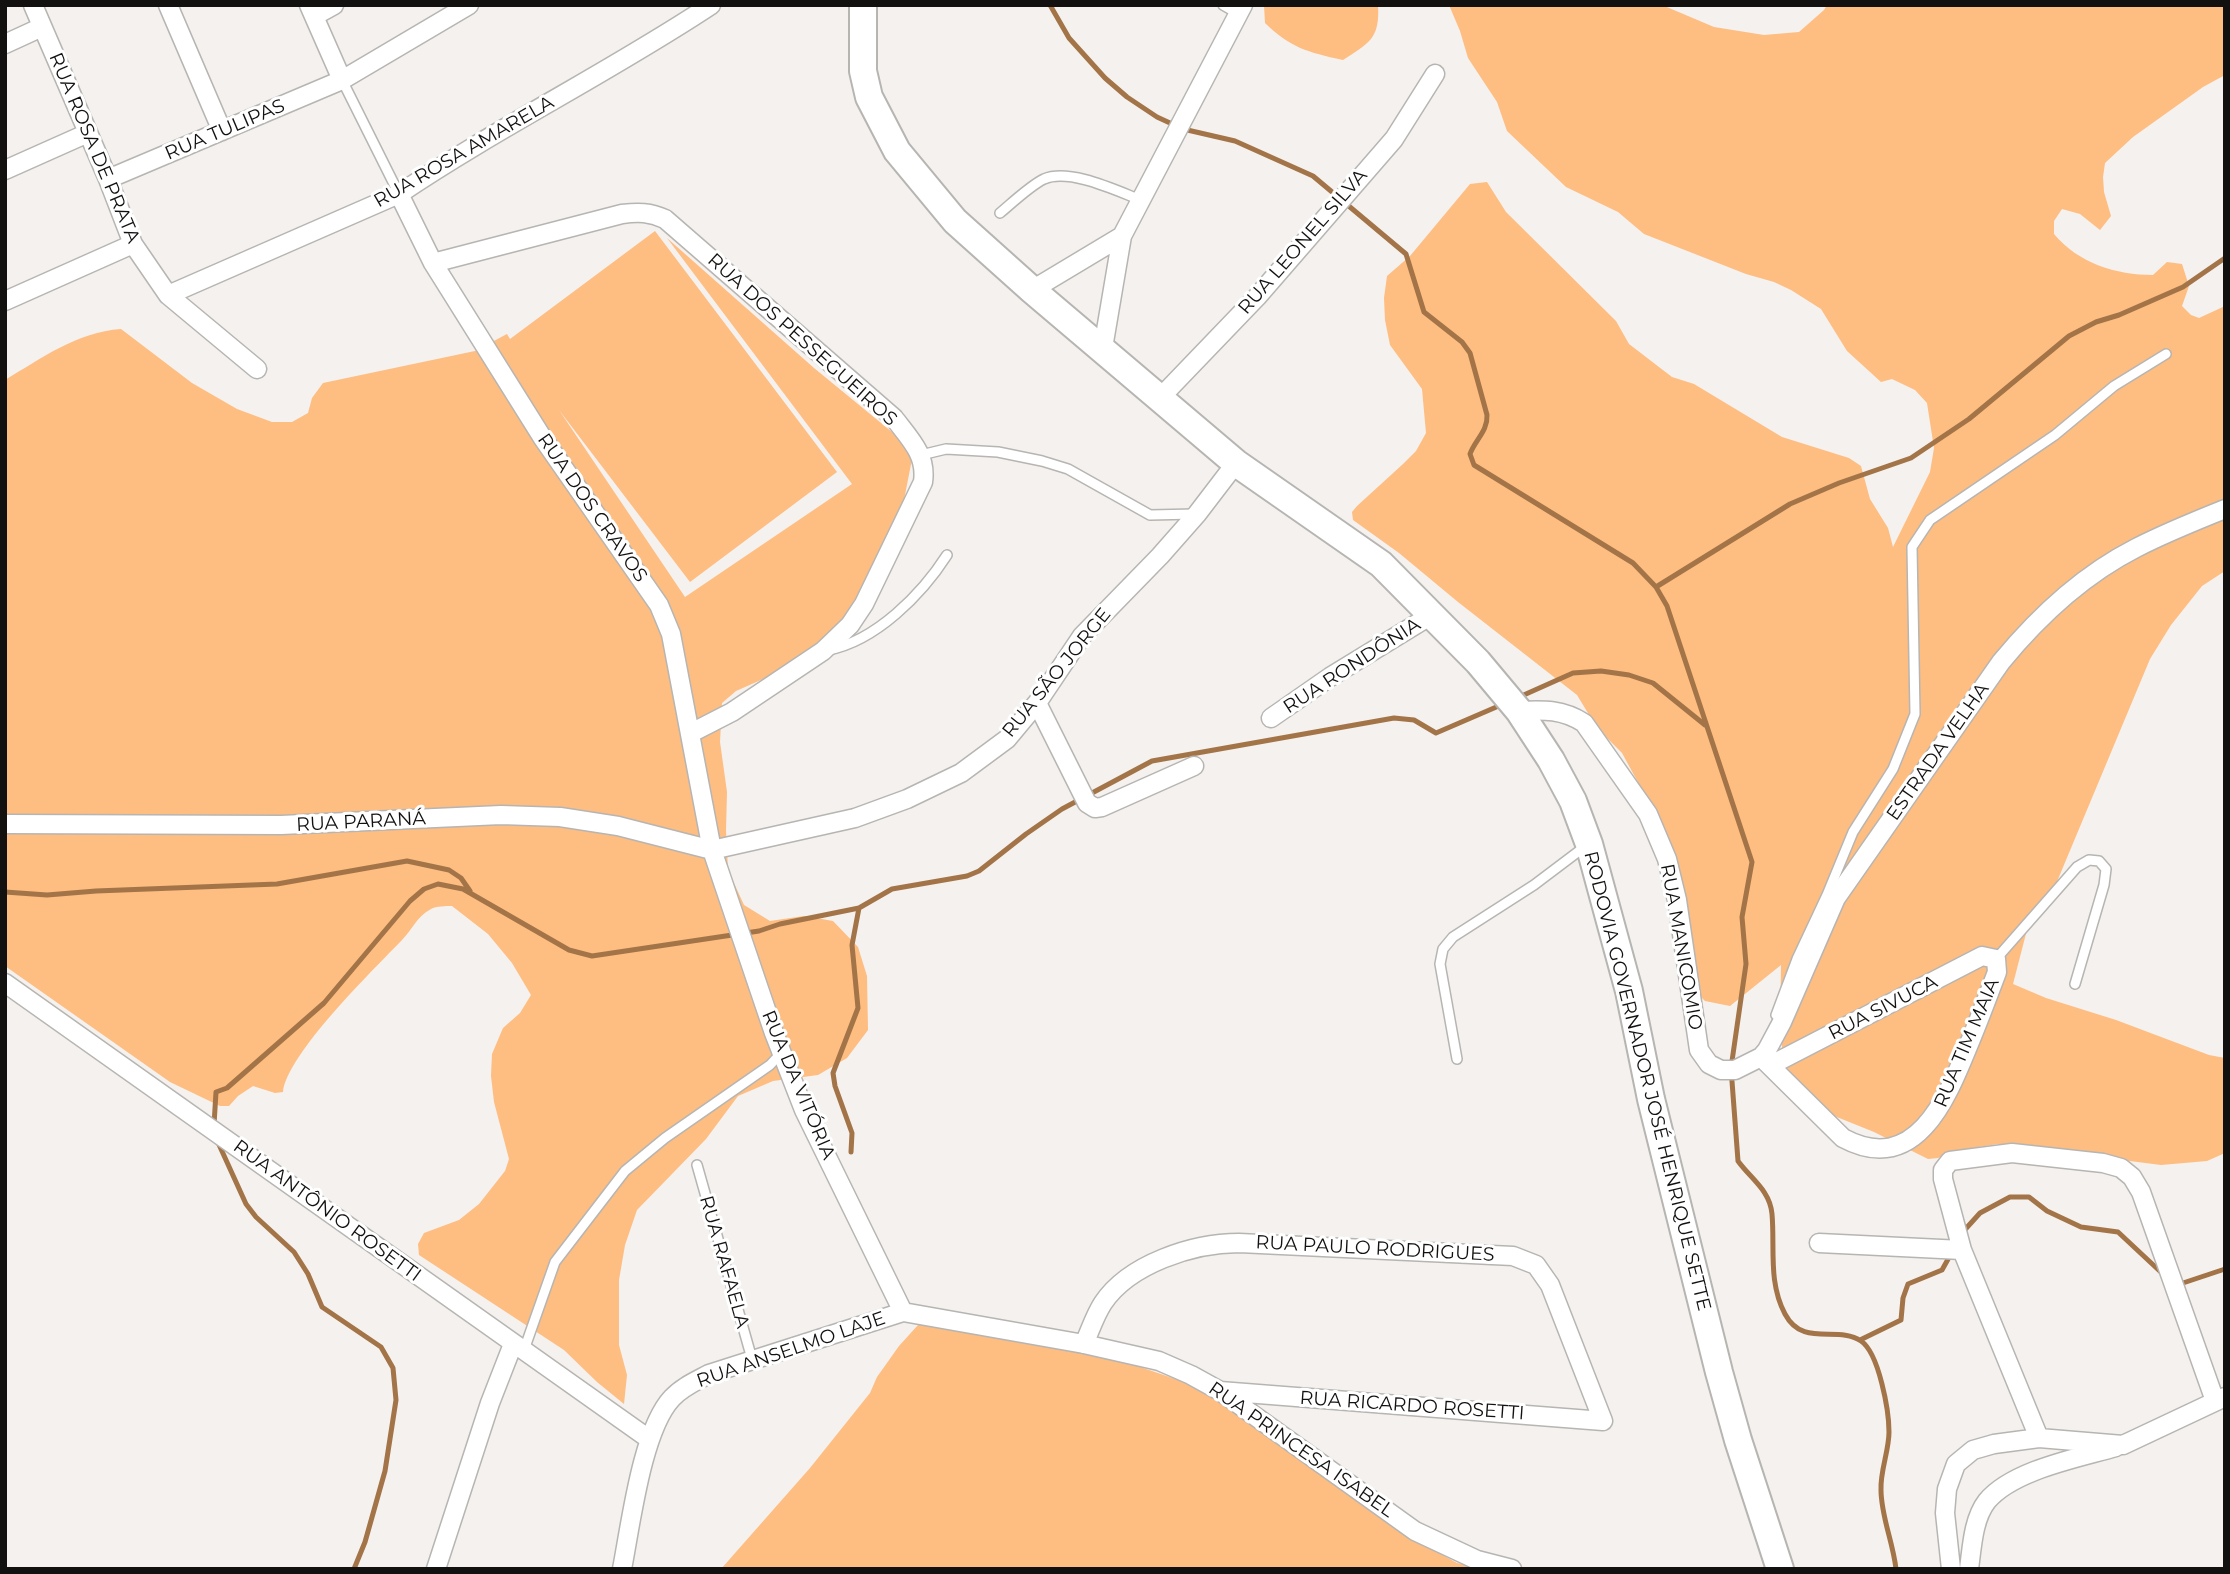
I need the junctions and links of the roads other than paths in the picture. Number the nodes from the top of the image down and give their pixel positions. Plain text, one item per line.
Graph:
1 (33, 5) edge
2 (168, 5) edge
3 (334, 5) edge
4 (469, 5) edge
5 (711, 5) edge
6 (863, 5) edge
7 (1223, 5) edge
8 (1241, 10) edge
9 (311, 11) edge
10 (690, 11) edge
11 (42, 27) junction
12 (5, 44) edge
13 (1435, 75) dead end
14 (342, 80) junction
15 (222, 131) junction
16 (88, 133) junction
17 (5, 170) edge
18 (108, 179) junction
19 (399, 194) junction
20 (1141, 200) junction
21 (1000, 213) dead end
22 (1122, 236) junction
23 (133, 244) junction
24 (433, 263) junction
25 (1032, 290) junction
26 (168, 295) junction
27 (5, 301) edge
28 (1103, 348) junction
29 (2166, 354) dead end
30 (257, 369) dead end
31 (1159, 399) junction
32 (921, 455) junction
33 (1236, 463) junction
34 (2225, 509) edge
35 (1197, 514) junction
36 (947, 555) dead end
37 (1433, 614) junction
38 (823, 651) junction
39 (1037, 703) junction
40 (1519, 711) junction
41 (1271, 718) dead end
42 (691, 733) junction
43 (1194, 766) dead end
44 (5, 824) edge
45 (1589, 844) junction
46 (712, 850) junction
47 (1996, 959) junction
48 (5, 983) edge
49 (2076, 984) dead end
50 (782, 1052) junction
51 (1457, 1059) dead end
52 (1766, 1061) junction
53 (697, 1165) dead end
54 (1819, 1243) dead end
55 (1962, 1250) junction
56 (903, 1312) junction
57 (1084, 1344) junction
58 (518, 1348) junction
59 (752, 1359) junction
60 (1220, 1391) junction
61 (2220, 1399) edge
62 (1603, 1421) joint
63 (2039, 1438) junction
64 (649, 1439) junction
65 (2123, 1445) junction
66 (436, 1569) edge
67 (622, 1569) edge
68 (1512, 1569) edge
69 (1780, 1569) edge
70 (1951, 1569) edge
71 (1969, 1569) edge

1 - 11 street, RUA ROSA DE PRATA
2 - 15 street
3 - 9 street
4 - 14 street, RUA TULIPAS
5 - 10 street, RUA ROSA AMARELA
6 - 25 main road, RODOVIA GOVERNADOR JOSÉ HENRIQUE SETTE
7 - 8 lane
8 - 20 street
9 - 14 street
10 - 19 street, RUA ROSA AMARELA
11 - 12 street
11 - 16 street, RUA ROSA DE PRATA
13 - 31 street, RUA LEONEL SILVA
14 - 15 street, RUA TULIPAS
14 - 19 lane
15 - 18 street, RUA TULIPAS
16 - 17 street
16 - 18 street, RUA ROSA DE PRATA
18 - 23 street, RUA ROSA DE PRATA
19 - 24 street, RUA DOS CRAVOS
19 - 26 street, RUA ROSA AMARELA
20 - 21 lane
20 - 22 street
22 - 25 street
22 - 28 street
23 - 26 street, RUA ROSA DE PRATA
23 - 27 street
24 - 32 street, RUA DOS PESSEGUEIROS
24 - 42 street, RUA DOS CRAVOS
25 - 28 main road, RODOVIA GOVERNADOR JOSÉ HENRIQUE SETTE
26 - 30 street, RUA ROSA DE PRATA
28 - 31 main road, RODOVIA GOVERNADOR JOSÉ HENRIQUE SETTE
29 - 52 lane
31 - 33 main road, RODOVIA GOVERNADOR JOSÉ HENRIQUE SETTE
32 - 35 lane
32 - 38 street
33 - 35 street, RUA SÃO JORGE
33 - 37 main road, RODOVIA GOVERNADOR JOSÉ HENRIQUE SETTE
34 - 52 street, ESTRADA VELHA
35 - 39 street, RUA SÃO JORGE
36 - 38 lane
37 - 40 main road, RODOVIA GOVERNADOR JOSÉ HENRIQUE SETTE
37 - 41 street, RUA RONDÔNIA
38 - 42 street
39 - 43 street
39 - 46 street, RUA SÃO JORGE
40 - 45 main road, RODOVIA GOVERNADOR JOSÉ HENRIQUE SETTE
40 - 52 street, RUA MANICOMIO
42 - 46 street, RUA DOS CRAVOS
44 - 46 street, RUA PARANÁ
45 - 51 lane
45 - 69 main road, RODOVIA GOVERNADOR JOSÉ HENRIQUE SETTE
46 - 50 street, RUA DA VITÓRIA
47 - 49 lane
47 - 52 street, RUA SIVUCA
47 - 52 street, RUA TIM MAIA
48 - 58 street, RUA ANTÔNIO ROSETTI
50 - 56 street, RUA DA VITÓRIA
50 - 58 lane
53 - 59 lane, RUA RAFAELA
54 - 55 street
55 - 61 street
55 - 63 street
56 - 57 street, RUA ANSELMO LAJE
56 - 59 street, RUA ANSELMO LAJE
57 - 60 street, RUA PRINCESA ISABEL
57 - 62 street, RUA PAULO RODRIGUES
58 - 64 street, RUA ANTÔNIO ROSETTI
58 - 66 street
59 - 64 street, RUA ANSELMO LAJE
60 - 62 street, RUA RICARDO ROSETTI
60 - 68 street, RUA PRINCESA ISABEL
61 - 65 street
63 - 65 street
63 - 70 street
64 - 67 street, RUA ANSELMO LAJE
65 - 71 street

